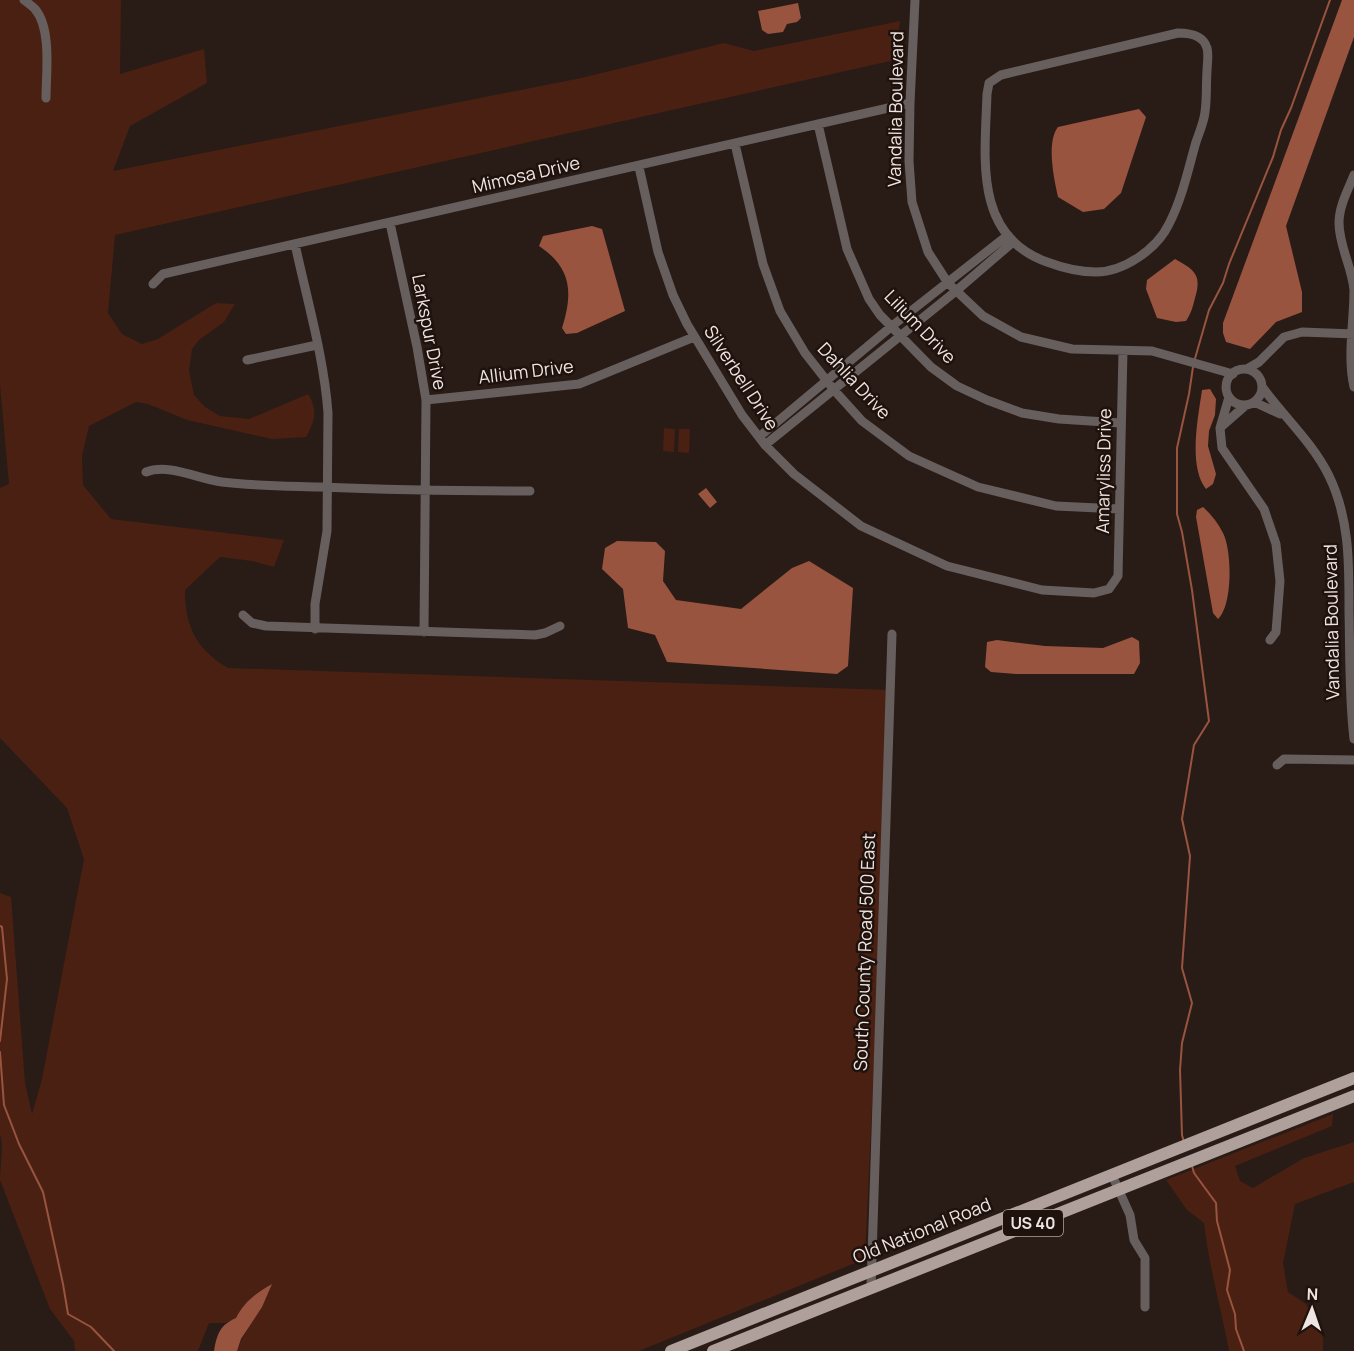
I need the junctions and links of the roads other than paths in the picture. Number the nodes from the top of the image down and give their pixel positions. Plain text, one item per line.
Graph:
1 (24, 0) edge
2 (915, 0) edge
3 (46, 98) dead end
4 (910, 103) junction
5 (818, 124) junction
6 (735, 144) junction
7 (639, 166) junction
8 (1354, 175) edge
9 (390, 223) junction
10 (1011, 239) junction
11 (295, 244) junction
12 (948, 283) junction
13 (153, 284) dead end
14 (956, 291) junction
15 (892, 326) junction
16 (1353, 334) edge
17 (900, 336) junction
18 (694, 337) junction
19 (317, 345) junction
20 (1123, 351) junction
21 (1268, 352) junction
22 (248, 360) dead end
23 (1212, 368) junction
24 (1247, 369) junction
25 (1233, 374) junction
26 (1259, 377) junction
27 (828, 381) junction
28 (1354, 387) edge
29 (1263, 388) junction
30 (834, 390) junction
31 (1228, 393) junction
32 (426, 400) junction
33 (1250, 404) junction
34 (1282, 415) junction
35 (1121, 423) junction
36 (1220, 428) junction
37 (759, 437) junction
38 (765, 445) junction
39 (146, 472) dead end
40 (327, 488) junction
41 (426, 490) junction
42 (530, 492) dead end
43 (1119, 509) junction
44 (1109, 589) joint
45 (243, 615) dead end
46 (560, 626) dead end
47 (315, 629) junction
48 (424, 632) junction
49 (892, 634) dead end
50 (1270, 640) dead end
51 (1354, 740) edge
52 (1354, 760) edge
53 (1277, 765) dead end
54 (1354, 1078) edge
55 (1354, 1096) edge
56 (1112, 1175) junction
57 (1119, 1188) junction
58 (872, 1270) junction
59 (872, 1288) junction
60 (1145, 1307) dead end
61 (671, 1351) edge
62 (713, 1351) edge

1 - 3 street
2 - 4 street, Vandalia Boulevard
4 - 5 street, Mimosa Drive
4 - 12 street, Vandalia Boulevard
5 - 6 street, Mimosa Drive
5 - 15 street, Lilium Drive
6 - 7 street, Mimosa Drive
6 - 27 street, Dahlia Drive
7 - 9 street, Mimosa Drive
7 - 18 street, Silverbell Drive
8 - 16 street
9 - 11 street, Mimosa Drive
9 - 32 street, Larkspur Drive
10 - 10 street
10 - 12 street
10 - 14 street
11 - 13 street, Mimosa Drive
11 - 19 street
12 - 14 street, Vandalia Boulevard
12 - 15 street
14 - 17 street
14 - 20 street, Vandalia Boulevard
15 - 17 street, Lilium Drive
15 - 27 street
16 - 21 street
16 - 28 street
17 - 30 street
17 - 35 street, Lilium Drive
18 - 32 street, Allium Drive
18 - 37 street, Silverbell Drive
19 - 22 street
19 - 40 street
20 - 23 street, Vandalia Boulevard
20 - 35 street, Amaryliss Drive
21 - 24 street
21 - 26 street
23 - 25 street, Vandalia Boulevard
23 - 31 street
24 - 25 street
24 - 26 street
25 - 31 street
26 - 29 street
27 - 30 street, Dahlia Drive
27 - 37 street
29 - 33 street
29 - 34 street, Vandalia Boulevard
30 - 38 street
30 - 43 street, Dahlia Drive
31 - 33 street
31 - 36 street
32 - 41 street, Larkspur Drive
33 - 34 street, Vandalia Boulevard
33 - 36 street
34 - 51 street, Vandalia Boulevard
35 - 43 street, Amaryliss Drive
36 - 50 street
37 - 38 street, Silverbell Drive
38 - 44 street, Silverbell Drive
39 - 40 street
40 - 41 street
40 - 47 street
41 - 42 street
41 - 48 street, Larkspur Drive
43 - 44 street, Amaryliss Drive
45 - 47 street
46 - 48 street
47 - 48 street
49 - 58 street, South County Road 500 East
52 - 53 street
54 - 56 main road, Old National Road / US 40
55 - 57 main road, Old National Road / US 40
56 - 57 street
56 - 58 main road, Old National Road / US 40
57 - 59 main road, Old National Road / US 40
57 - 60 street
58 - 59 street, South County Road 500 East
58 - 61 main road, Old National Road / US 40
59 - 62 main road, Old National Road / US 40

